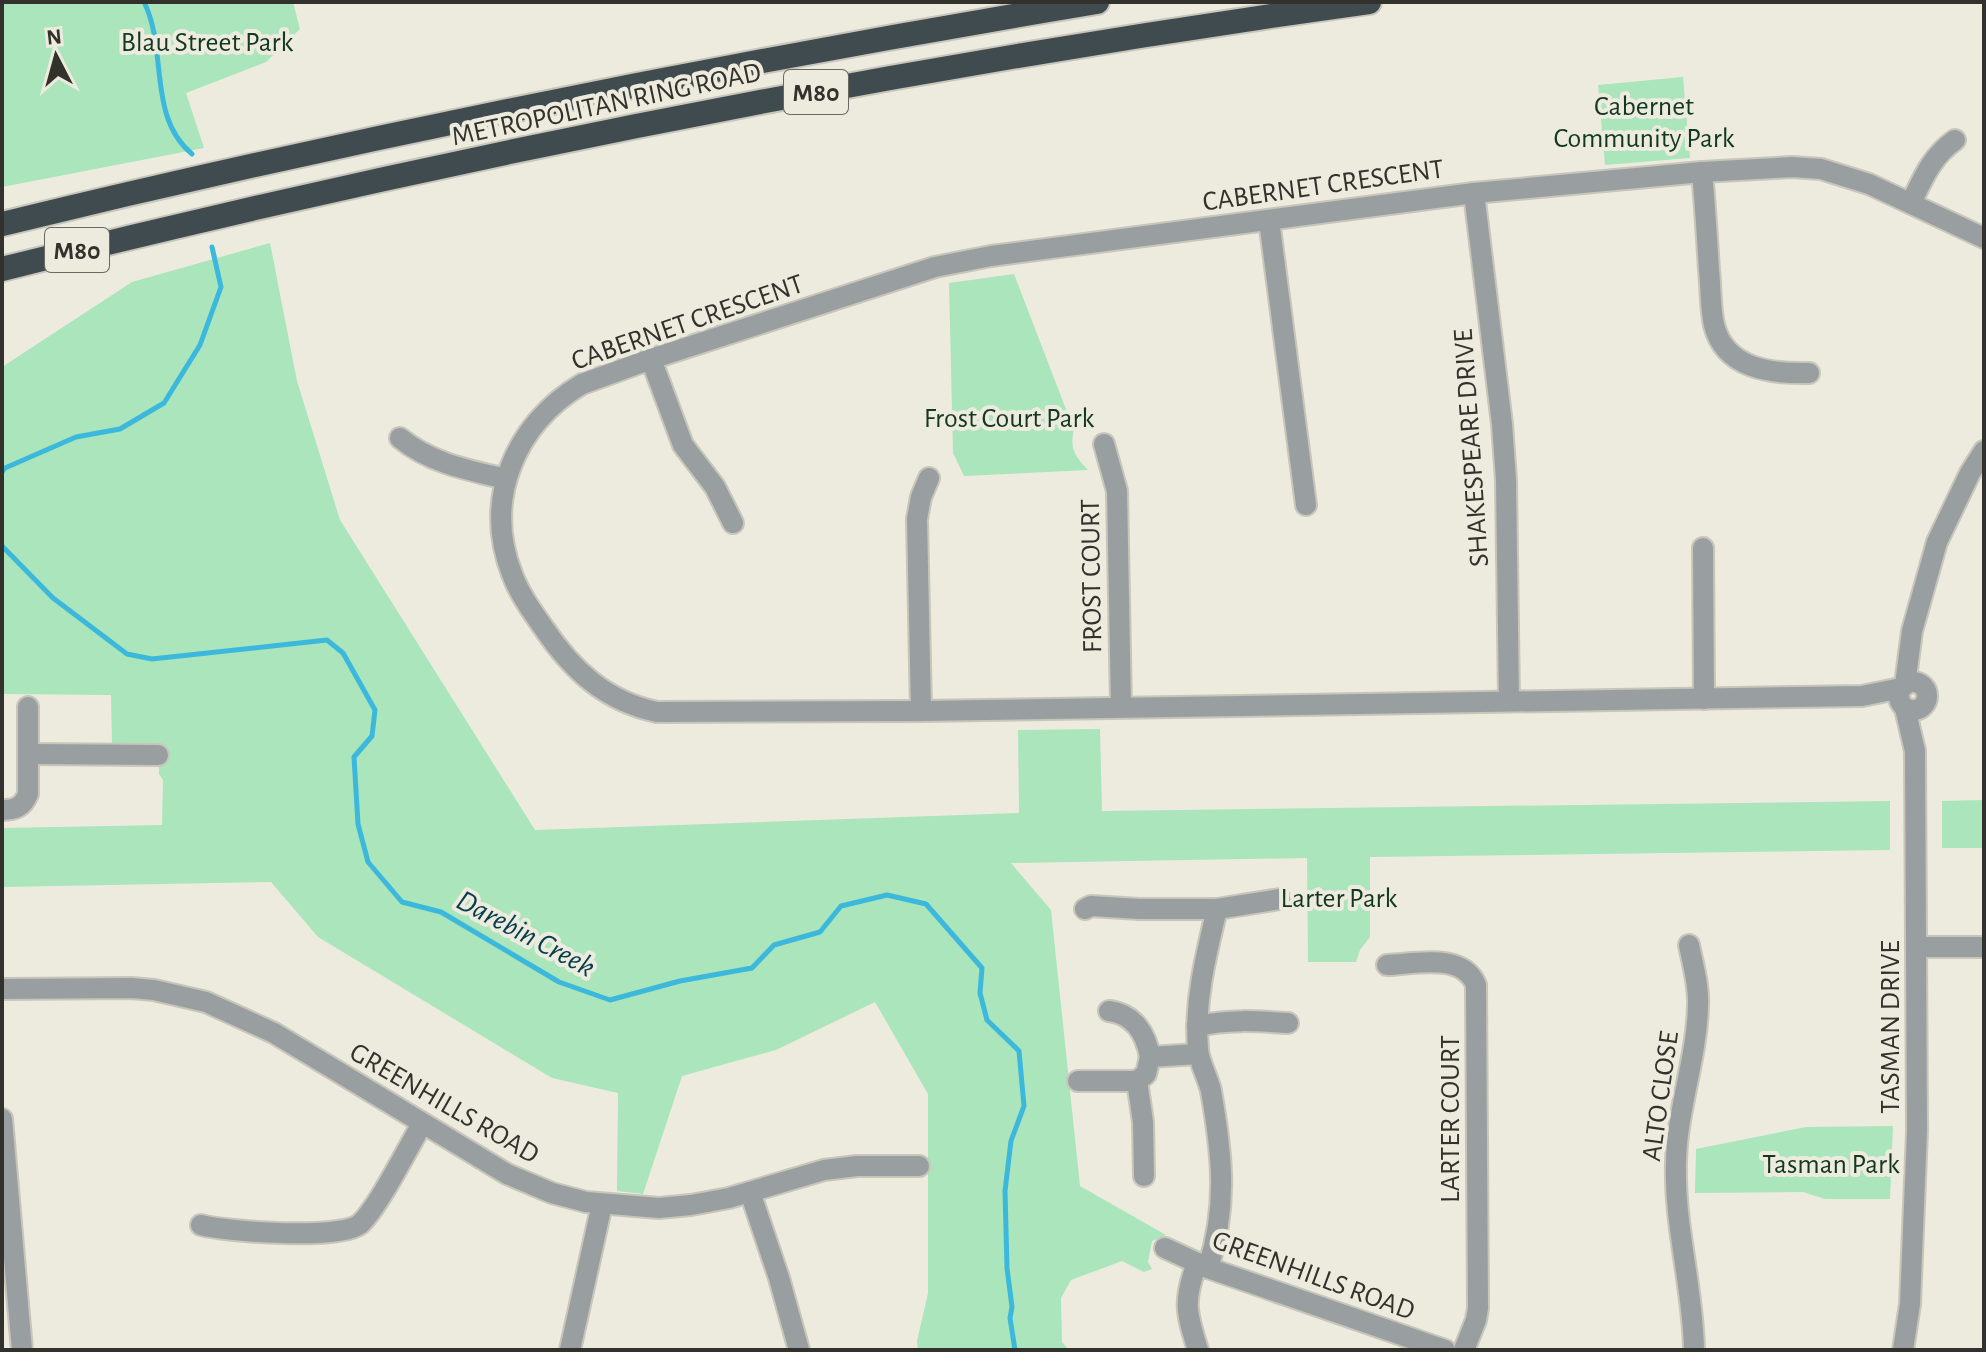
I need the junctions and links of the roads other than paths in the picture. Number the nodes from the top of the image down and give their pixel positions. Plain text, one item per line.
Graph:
1 (1097, 2) edge
2 (1369, 2) edge
3 (1955, 140) dead end
4 (1702, 172) junction
5 (1474, 193) junction
6 (1911, 203) junction
7 (1269, 220) junction
8 (2, 224) edge
9 (1984, 238) edge
10 (2, 269) edge
11 (651, 359) junction
12 (1809, 373) dead end
13 (400, 438) dead end
14 (1104, 444) dead end
15 (1984, 451) edge
16 (929, 478) dead end
17 (506, 479) junction
18 (1306, 505) dead end
19 (733, 523) dead end
20 (1703, 548) dead end
21 (1910, 696) junction
22 (1704, 699) junction
23 (1509, 701) junction
24 (28, 707) dead end
25 (1121, 707) junction
26 (921, 711) junction
27 (29, 754) junction
28 (158, 755) dead end
29 (2, 810) edge
30 (1280, 899) dead end
31 (1085, 909) dead end
32 (1217, 909) junction
33 (1689, 945) dead end
34 (1917, 947) junction
35 (1984, 947) edge
36 (1387, 965) dead end
37 (2, 989) edge
38 (1109, 1011) dead end
39 (1288, 1023) dead end
40 (1197, 1026) junction
41 (1198, 1054) junction
42 (1150, 1057) junction
43 (1078, 1081) dead end
44 (1137, 1081) junction
45 (2, 1119) edge
46 (422, 1124) junction
47 (919, 1166) dead end
48 (1144, 1176) dead end
49 (750, 1192) junction
50 (602, 1204) junction
51 (201, 1225) dead end
52 (1165, 1248) dead end
53 (1202, 1265) junction
54 (1910, 1304) junction
55 (22, 1350) edge
56 (570, 1350) edge
57 (799, 1350) edge
58 (1198, 1350) edge
59 (1445, 1350) edge
60 (1464, 1350) edge
61 (1694, 1350) edge
62 (1903, 1350) edge
63 (1915, 1350) edge

1 - 8 highway, METROPOLITAN RING ROAD / M80
2 - 10 highway, METROPOLITAN RING ROAD / M80
3 - 6 street
4 - 5 street, CABERNET CRESCENT
4 - 6 street, CABERNET CRESCENT
4 - 12 street
5 - 7 street, CABERNET CRESCENT
5 - 23 street, SHAKESPEARE DRIVE
6 - 9 street, CABERNET CRESCENT
7 - 11 street, CABERNET CRESCENT
7 - 18 street
11 - 17 street, CABERNET CRESCENT
11 - 19 street
13 - 17 street
14 - 25 street, FROST COURT
15 - 21 street, TASMAN DRIVE
16 - 26 street
17 - 26 street, CABERNET CRESCENT
20 - 22 street
21 - 22 street, CABERNET CRESCENT
21 - 34 street, TASMAN DRIVE
22 - 23 street, CABERNET CRESCENT
23 - 25 street, CABERNET CRESCENT
24 - 27 street
25 - 26 street, CABERNET CRESCENT
27 - 28 street
27 - 29 street
30 - 32 street
31 - 32 street
32 - 40 street
33 - 61 street, ALTO CLOSE
34 - 35 street
34 - 54 street, TASMAN DRIVE
36 - 60 street, LARTER COURT
37 - 46 street, GREENHILLS ROAD
38 - 42 street
39 - 40 street
40 - 41 street
41 - 42 street
41 - 53 street
42 - 44 street
43 - 44 street
44 - 48 street
45 - 55 street
46 - 50 street, GREENHILLS ROAD
46 - 51 street
47 - 49 street, GREENHILLS ROAD
49 - 50 street, GREENHILLS ROAD
49 - 57 street
50 - 56 street
52 - 53 street, GREENHILLS ROAD
53 - 58 street
53 - 59 street, GREENHILLS ROAD
54 - 62 street, TASMAN DRIVE
54 - 63 street, TASMAN DRIVE

